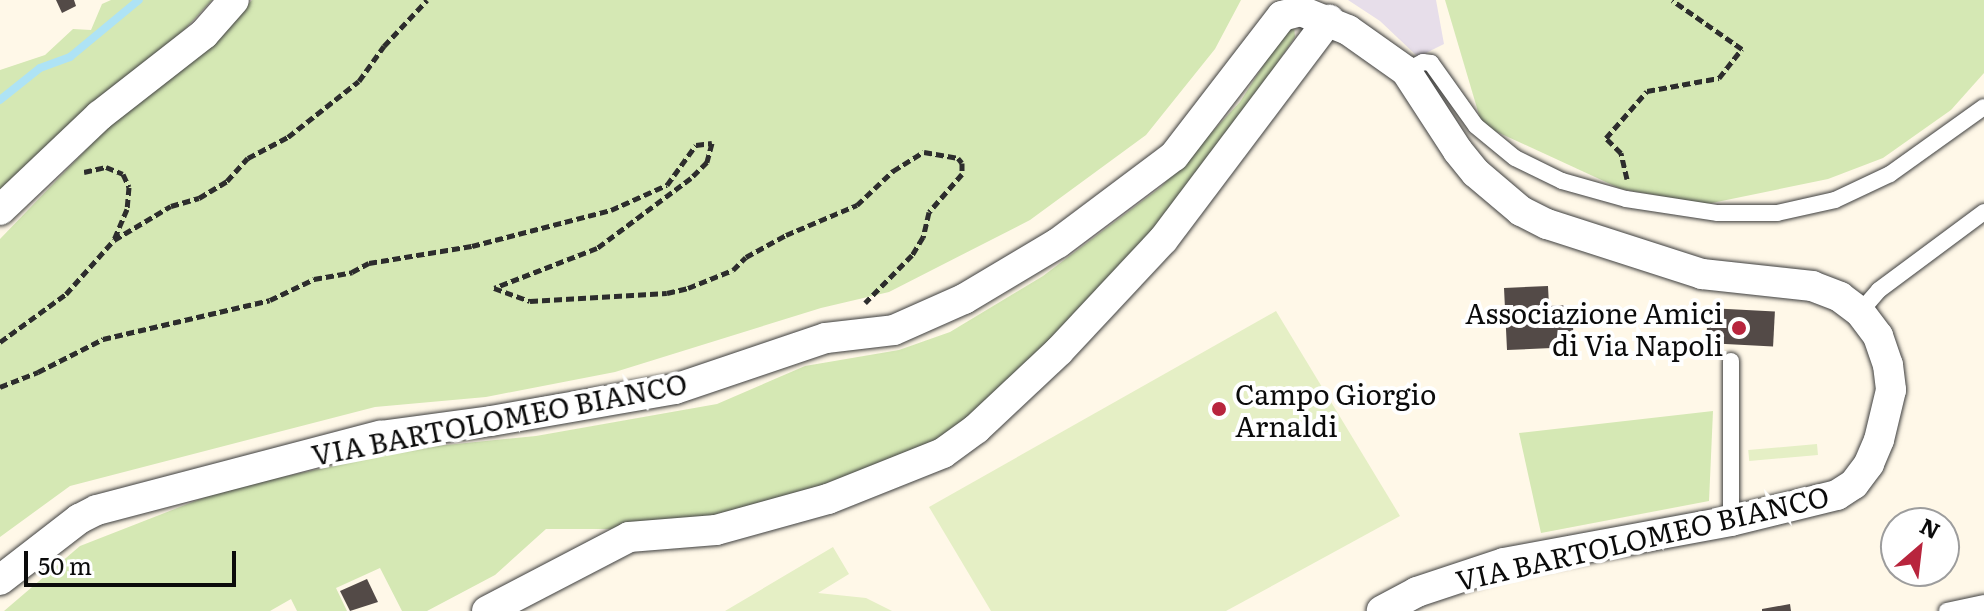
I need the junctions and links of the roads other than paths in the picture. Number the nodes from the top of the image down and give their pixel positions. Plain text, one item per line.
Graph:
1 (234, 0) edge
2 (1329, 20) junction
3 (1406, 71) junction
4 (1984, 107) edge
5 (0, 210) edge
6 (1984, 212) edge
7 (1860, 312) junction
8 (1731, 361) dead end
9 (1731, 521) junction
10 (0, 580) edge
11 (1984, 603) edge
12 (487, 611) edge
13 (1382, 611) edge
14 (1947, 611) edge

1 - 5 street
2 - 3 street, VIA BARTOLOMEO BIANCO
2 - 10 street, VIA BARTOLOMEO BIANCO
2 - 12 street
3 - 4 lane
3 - 7 street, VIA BARTOLOMEO BIANCO
6 - 7 lane
7 - 9 street, VIA BARTOLOMEO BIANCO
8 - 9 lane
9 - 13 street, VIA BARTOLOMEO BIANCO
11 - 14 lane

